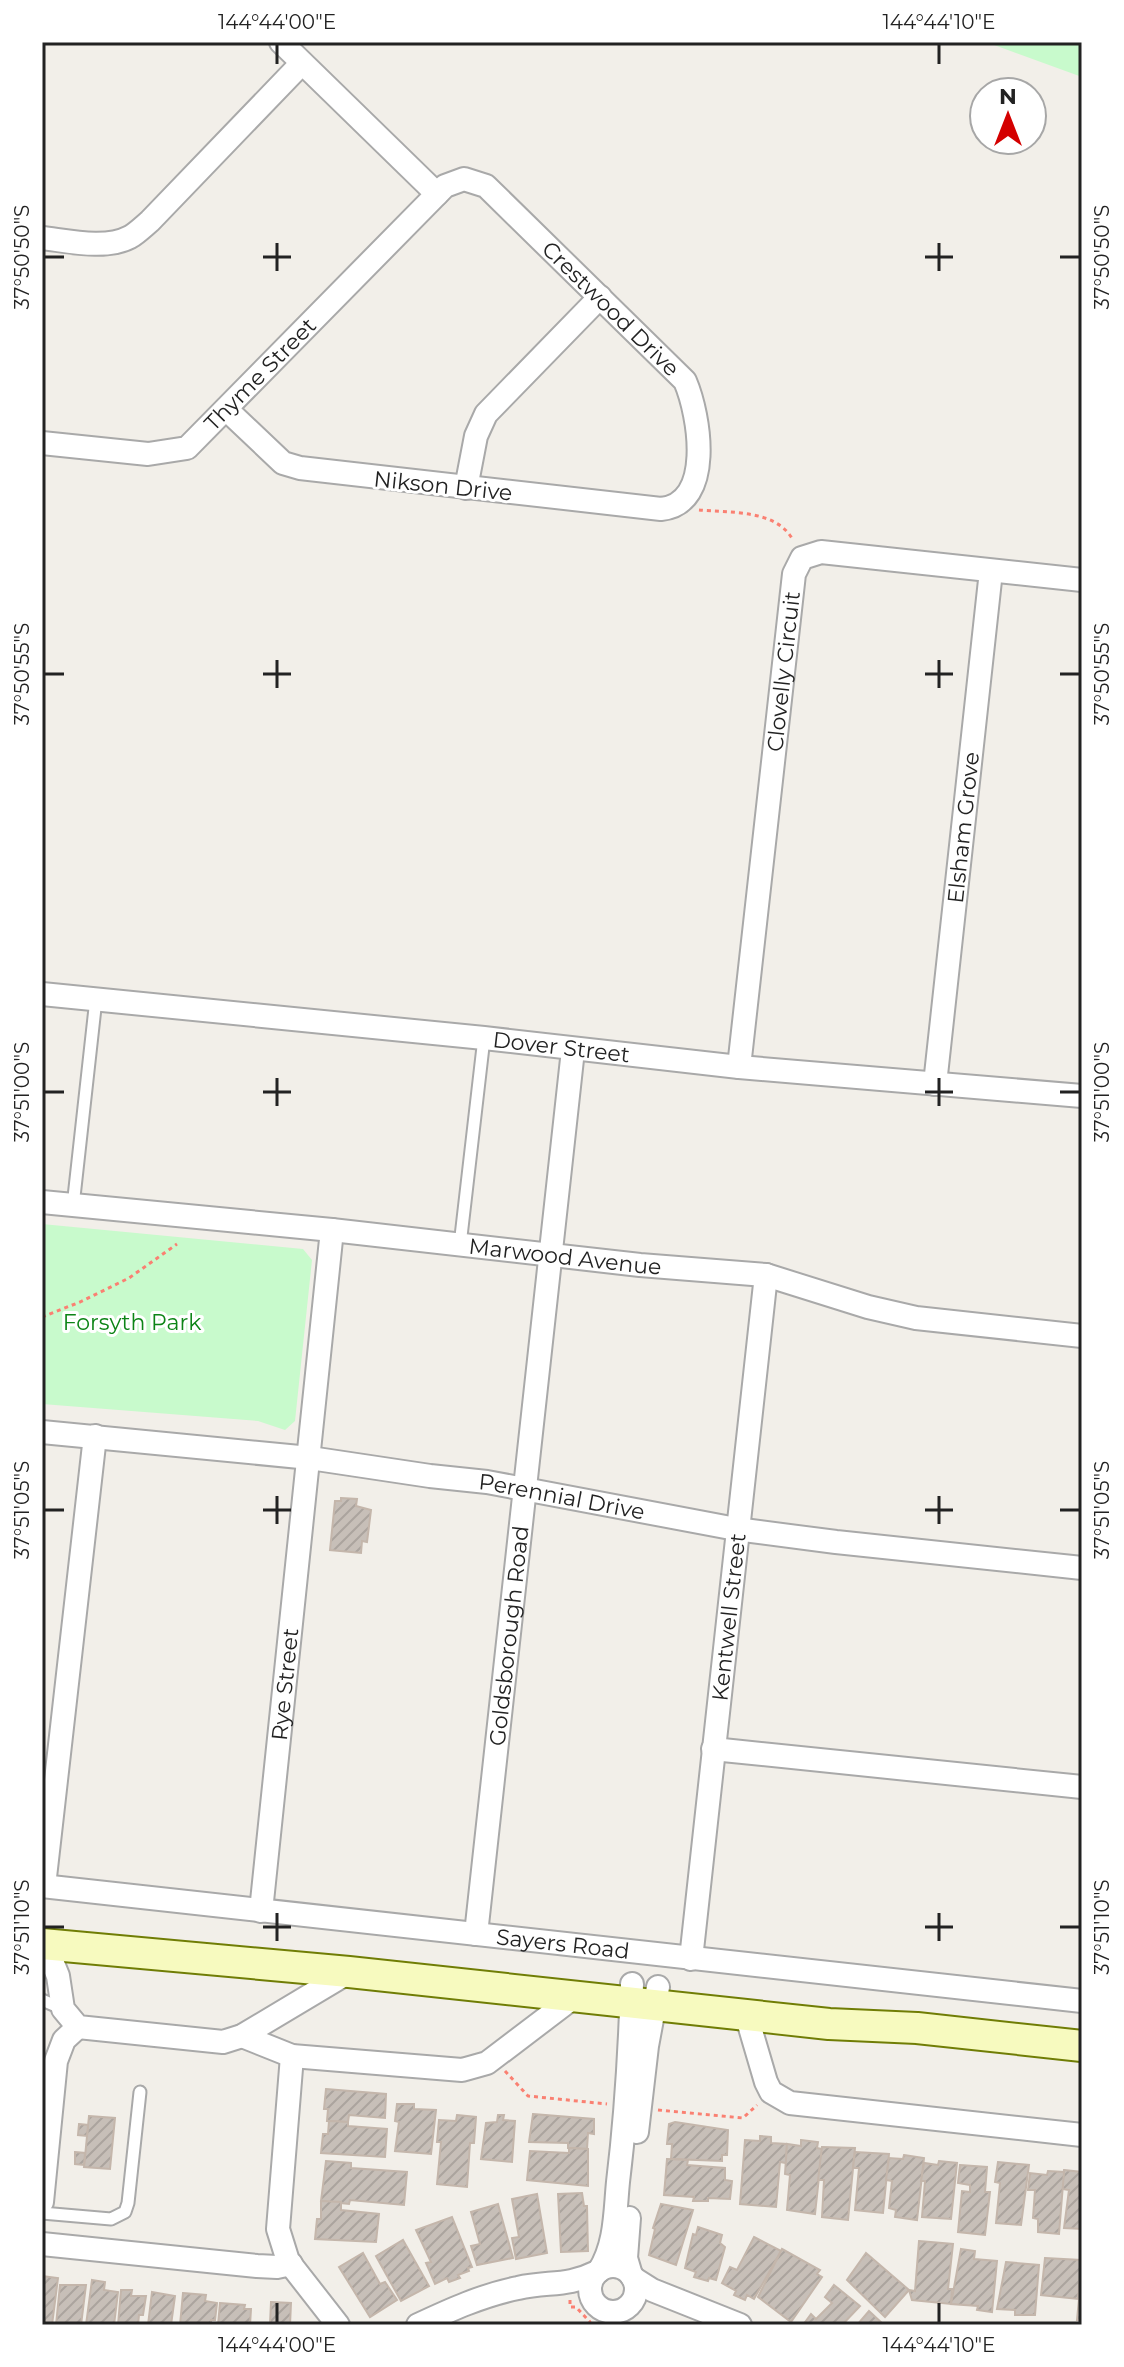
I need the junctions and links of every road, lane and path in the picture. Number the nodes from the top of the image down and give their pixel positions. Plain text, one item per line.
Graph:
1 (281, 42) edge
2 (302, 63) junction
3 (437, 194) junction
4 (42, 238) edge
5 (600, 297) junction
6 (226, 409) junction
7 (42, 443) edge
8 (466, 488) junction
9 (689, 506) junction
10 (802, 558) junction
11 (991, 571) junction
12 (1082, 580) edge
13 (42, 994) edge
14 (96, 998) junction
15 (484, 1038) junction
16 (573, 1050) junction
17 (739, 1067) junction
18 (935, 1084) junction
19 (1082, 1096) edge
20 (42, 1202) edge
21 (73, 1206) junction
22 (332, 1230) junction
23 (177, 1244) dead end
24 (460, 1245) junction
25 (551, 1254) junction
26 (766, 1275) junction
27 (42, 1317) edge
28 (1082, 1336) edge
29 (42, 1432) edge
30 (95, 1436) junction
31 (310, 1458) junction
32 (525, 1488) junction
33 (736, 1529) junction
34 (1082, 1568) edge
35 (713, 1749) junction
36 (1082, 1787) edge
37 (43, 1886) edge
38 (261, 1911) junction
39 (476, 1934) junction
40 (43, 1939) edge
41 (691, 1959) junction
42 (349, 1972) junction
43 (644, 1995) junction
44 (574, 1997) junction
45 (1082, 2001) edge
46 (52, 2004) edge
47 (746, 2014) junction
48 (78, 2027) junction
49 (917, 2028) junction
50 (242, 2036) junction
51 (1082, 2046) edge
52 (292, 2056) junction
53 (140, 2092) dead end
54 (1082, 2135) edge
55 (42, 2202) edge
56 (42, 2213) edge
57 (42, 2244) edge
58 (291, 2264) junction
59 (598, 2272) junction
60 (632, 2276) junction
61 (551, 2285) junction
62 (674, 2299) junction
63 (597, 2310) edge
64 (625, 2313) edge
65 (338, 2325) edge
66 (418, 2325) edge
67 (740, 2325) edge

1 - 2 street
2 - 3 street
2 - 4 street
3 - 5 street, Crestwood Drive
3 - 6 street, Thyme Street
5 - 8 street
5 - 9 street, Crestwood Drive
6 - 7 street, Thyme Street
6 - 8 street, Nikson Drive
8 - 9 street, Nikson Drive
9 - 10 path
10 - 11 street
10 - 17 street, Clovelly Circuit
11 - 12 street
11 - 18 street, Elsham Grove
13 - 14 street, Dover Street
14 - 15 street, Dover Street
14 - 21 lane
15 - 16 street, Dover Street
15 - 24 lane
16 - 17 street, Dover Street
16 - 25 street, Goldsborough Road
17 - 18 street, Dover Street
18 - 19 street, Dover Street
20 - 21 street, Marwood Avenue
21 - 22 street, Marwood Avenue
22 - 24 street, Marwood Avenue
22 - 31 street, Rye Street
23 - 27 path
24 - 25 street, Marwood Avenue
25 - 26 street, Marwood Avenue
25 - 32 street, Goldsborough Road
26 - 28 street, Marwood Avenue
26 - 33 street, Kentwell Street
29 - 30 street, Perennial Drive
30 - 31 street, Perennial Drive
30 - 37 street
31 - 32 street, Perennial Drive
31 - 38 street, Rye Street
32 - 33 street, Perennial Drive
32 - 39 street, Goldsborough Road
33 - 34 street, Perennial Drive
33 - 35 street, Kentwell Street
35 - 36 street
35 - 41 street, Kentwell Street
37 - 38 street, Sayers Road
38 - 39 street, Sayers Road
39 - 41 street, Sayers Road
40 - 42 main road, Sayers Road
40 - 43 main road, Sayers Road
40 - 46 street
41 - 45 street, Sayers Road
42 - 44 main road, Sayers Road
42 - 50 street
43 - 44 main road, Sayers Road
43 - 47 main road, Sayers Road
43 - 49 main road, Sayers Road
43 - 59 street
43 - 60 street
44 - 52 street
46 - 48 street
47 - 49 main road, Sayers Road
47 - 54 street
48 - 50 street
48 - 55 street
49 - 51 main road, Sayers Road
50 - 52 street
52 - 58 street
53 - 56 lane
57 - 58 street
58 - 65 street
59 - 60 street
59 - 61 street
59 - 63 street
60 - 62 street
60 - 64 street
61 - 63 street
61 - 66 street
62 - 64 street
62 - 67 street
63 - 64 street

